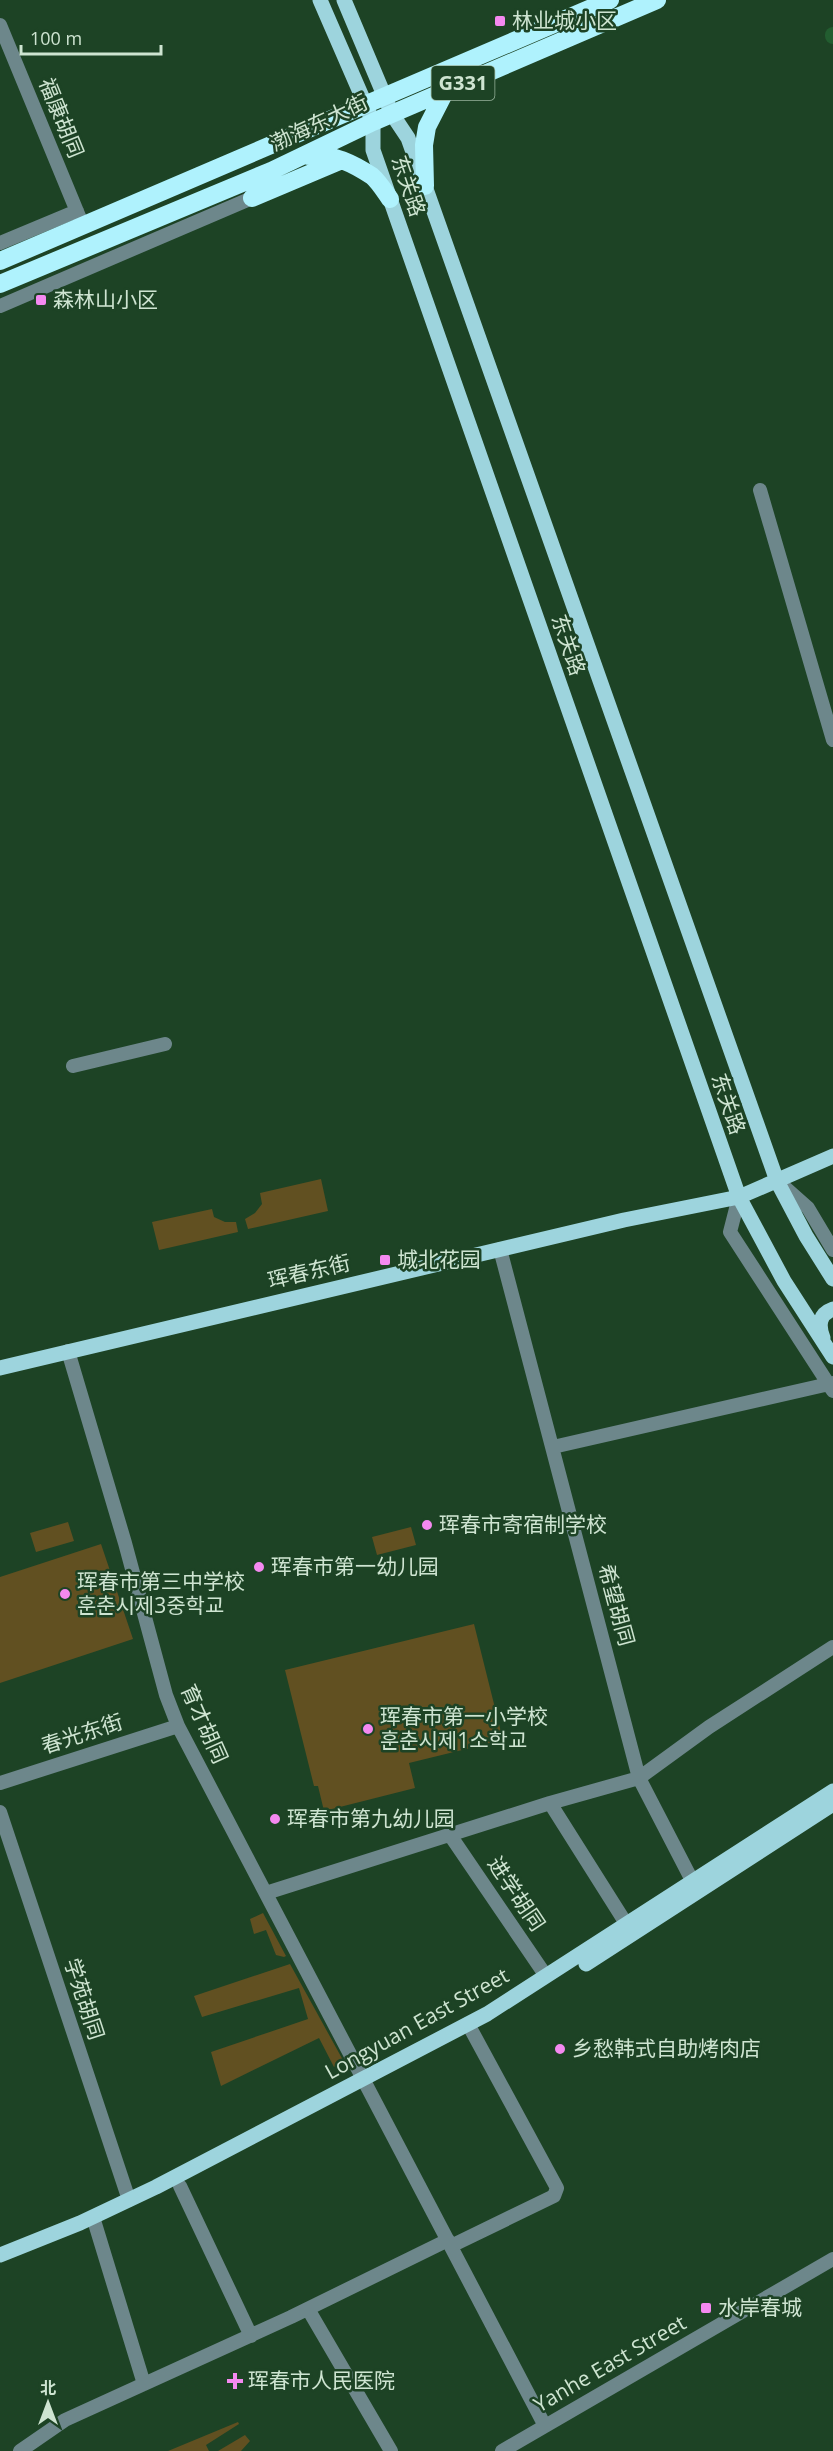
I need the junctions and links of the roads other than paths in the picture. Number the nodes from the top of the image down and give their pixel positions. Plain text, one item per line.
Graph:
1 (320, 0) edge
2 (344, 0) edge
3 (610, 0) edge
4 (657, 0) edge
5 (0, 26) edge
6 (446, 90) junction
7 (385, 96) junction
8 (365, 105) junction
9 (392, 114) junction
10 (373, 122) junction
11 (262, 149) junction
12 (301, 158) junction
13 (342, 160) junction
14 (271, 171) junction
15 (425, 186) junction
16 (252, 198) joint
17 (390, 199) junction
18 (80, 219) junction
19 (0, 243) edge
20 (0, 261) edge
21 (0, 284) edge
22 (0, 306) edge
23 (760, 490) dead end
24 (833, 740) edge
25 (165, 1044) dead end
26 (73, 1066) dead end
27 (833, 1156) edge
28 (777, 1181) junction
29 (739, 1197) junction
30 (500, 1249) junction
31 (833, 1250) edge
32 (833, 1280) edge
33 (833, 1309) edge
34 (68, 1351) junction
35 (830, 1352) edge
36 (0, 1368) edge
37 (832, 1387) edge
38 (553, 1447) junction
39 (833, 1647) edge
40 (178, 1726) junction
41 (639, 1778) junction
42 (0, 1783) edge
43 (833, 1791) edge
44 (550, 1803) junction
45 (833, 1804) edge
46 (0, 1812) edge
47 (450, 1835) junction
48 (696, 1888) junction
49 (266, 1893) junction
50 (627, 1925) junction
51 (546, 1976) junction
52 (470, 2028) junction
53 (366, 2083) junction
54 (180, 2186) junction
55 (129, 2200) junction
56 (95, 2222) junction
57 (450, 2243) junction
58 (0, 2255) edge
59 (833, 2259) edge
60 (0, 2266) edge
61 (308, 2309) junction
62 (250, 2336) junction
63 (144, 2384) junction
64 (545, 2426) junction
65 (21, 2451) edge
66 (391, 2451) edge
67 (502, 2451) edge

1 - 8 main road, 东关路
2 - 7 main road, 东关路
3 - 7 highway, 渤海东大街 / G331
4 - 6 highway, 渤海东大街 / G331
5 - 18 street, 福康胡同
6 - 9 highway, 渤海东大街 / G331
6 - 15 highway
7 - 8 highway, 渤海东大街 / G331
7 - 9 main road, 东关路
8 - 10 main road, 东关路
8 - 11 highway, 渤海东大街 / G331
9 - 10 highway, 渤海东大街 / G331
9 - 15 main road, 东关路
10 - 12 highway, 渤海东大街 / G331
10 - 17 main road, 东关路
11 - 14 highway
11 - 18 highway, 渤海东大街 / G331
12 - 13 highway
12 - 14 highway, 渤海东大街 / G331
13 - 16 highway
13 - 17 highway
14 - 21 highway, 渤海东大街 / G331
15 - 28 main road, 东关路
16 - 22 street
17 - 29 main road, 东关路
18 - 19 street, 渤海东大街
18 - 20 highway, 渤海东大街 / G331
23 - 24 street
25 - 26 street
27 - 28 main road, 珲春东街
28 - 29 main road, 珲春东街
28 - 31 street, 东关路
28 - 32 main road, 东关路
29 - 30 main road, 珲春东街
29 - 35 main road, 东关路
29 - 37 street
30 - 34 main road, 珲春东街
30 - 38 street, 希望胡同
33 - 35 main road
34 - 36 main road, 珲春东街
34 - 40 street, 育才胡同
37 - 38 street
38 - 41 street, 希望胡同
39 - 41 street
40 - 42 street, 春光东街
40 - 49 street, 育才胡同
41 - 44 street
41 - 48 street, 希望胡同
43 - 48 main road, Longyuan East Street
44 - 47 street
44 - 50 street
45 - 48 main road, Longyuan East Street
46 - 55 street, 学苑胡同
47 - 49 street
47 - 51 street, 进学胡同
48 - 50 main road, Longyuan East Street
48 - 52 main road, Longyuan East Street
49 - 53 street, 育才胡同
50 - 51 main road, Longyuan East Street
51 - 52 main road, Longyuan East Street
52 - 53 main road, Longyuan East Street
52 - 57 street
53 - 54 main road, Longyuan East Street
53 - 55 main road, Longyuan East Street
53 - 57 street, 育才胡同
54 - 56 main road, Longyuan East Street
54 - 62 street
55 - 56 main road, Longyuan East Street
56 - 58 main road, Longyuan East Street
56 - 60 main road, Longyuan East Street
56 - 63 street
57 - 61 street
57 - 64 street, 育才胡同
59 - 64 street, Yanhe East Street
61 - 62 street
61 - 66 street
62 - 63 street
63 - 65 street
64 - 67 street, Yanhe East Street

